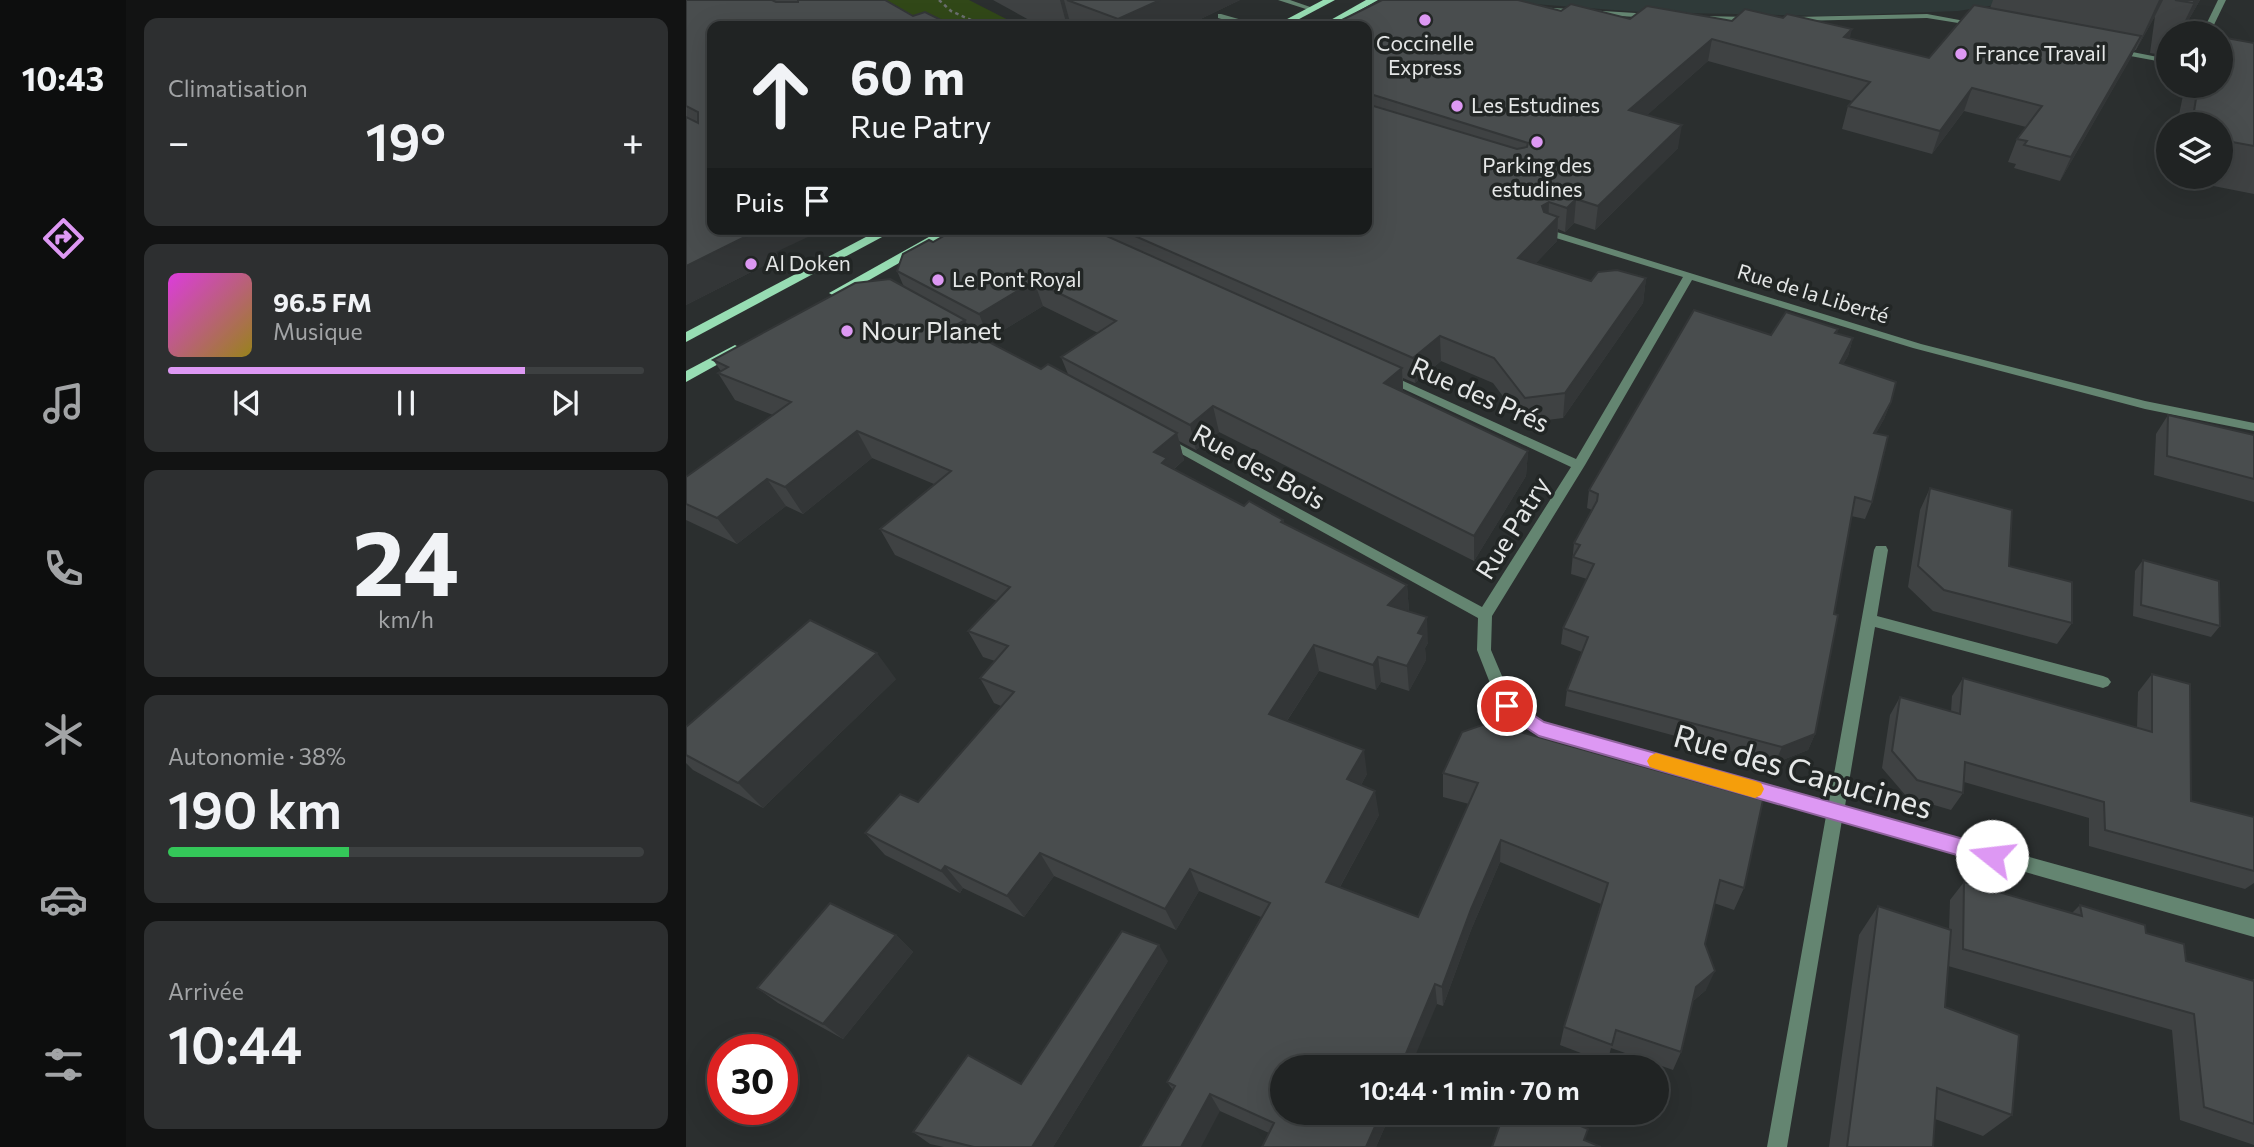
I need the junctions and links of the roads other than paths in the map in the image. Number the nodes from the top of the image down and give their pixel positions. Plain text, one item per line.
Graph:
1 (1282, 0) edge
2 (1330, 0) edge
3 (1373, 0) edge
4 (2222, 0) edge
5 (1524, 8) edge
6 (1312, 9) junction
7 (1221, 16) dead end
8 (1657, 17) edge
9 (1696, 18) edge
10 (1761, 19) edge
11 (1787, 19) edge
12 (1237, 21) edge
13 (1289, 21) edge
14 (1334, 21) edge
15 (2212, 21) edge
16 (1984, 25) edge
17 (2112, 50) edge
18 (2156, 59) edge
19 (1547, 232) edge
20 (872, 235) edge
21 (879, 235) edge
22 (943, 235) edge
23 (875, 237) junction
24 (1689, 276) junction
25 (828, 298) edge
26 (686, 338) edge
27 (745, 344) edge
28 (1380, 375) edge
29 (686, 377) edge
30 (2254, 427) edge
31 (1154, 436) edge
32 (1579, 465) junction
33 (1881, 550) dead end
34 (1485, 615) junction
35 (1869, 620) junction
36 (2103, 682) dead end
37 (1539, 728) joint
38 (1835, 812) junction
39 (2254, 928) edge
40 (1777, 1147) edge

1 - 6 street
2 - 6 main road
3 - 14 main road
4 - 15 street
5 - 8 street
6 - 13 main road
7 - 12 street
9 - 10 street
11 - 16 street
17 - 18 street
19 - 24 street, Rue de la Liberté
20 - 23 street
21 - 23 main road
22 - 25 main road
23 - 26 main road
24 - 30 street, Rue de la Liberté
24 - 32 street, Rue Patry
27 - 29 main road
28 - 32 street, Rue des Prés
31 - 34 street, Rue des Bois
32 - 34 street, Rue Patry
33 - 35 street
34 - 37 street, Rue Patry
35 - 36 street
35 - 38 street
37 - 38 street, Rue des Capucines
38 - 39 street, Rue des Capucines
38 - 40 street

